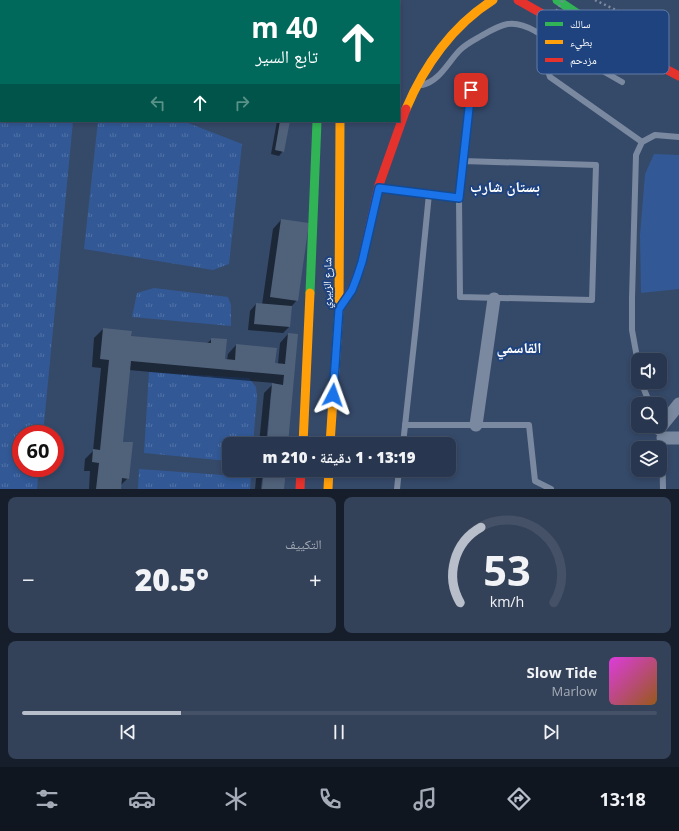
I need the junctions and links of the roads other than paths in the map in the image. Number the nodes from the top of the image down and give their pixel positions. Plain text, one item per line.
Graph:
1 (493, 0) edge
2 (518, 0) edge
3 (557, 0) edge
4 (572, 10) edge
5 (537, 11) edge
6 (537, 33) edge
7 (669, 71) edge
8 (549, 74) edge
9 (608, 74) edge
10 (679, 76) edge
11 (622, 82) dead end
12 (416, 86) junction
13 (471, 90) dead end
14 (317, 122) edge
15 (340, 122) edge
16 (679, 137) edge
17 (642, 142) junction
18 (463, 161) junction
19 (379, 188) junction
20 (429, 194) junction
21 (459, 198) junction
22 (494, 299) junction
23 (339, 309) junction
24 (636, 353) edge
25 (679, 404) edge
26 (667, 421) edge
27 (304, 422) junction
28 (405, 425) junction
29 (476, 425) junction
30 (660, 433) edge
31 (665, 433) edge
32 (303, 437) edge
33 (310, 437) edge
34 (330, 437) edge
35 (404, 437) edge
36 (679, 438) edge
37 (301, 477) edge
38 (329, 477) edge
39 (399, 477) edge
40 (300, 489) edge
41 (328, 489) edge
42 (397, 489) edge
43 (551, 489) edge
44 (663, 489) edge

1 - 12 main road
2 - 5 main road
3 - 4 main road
6 - 12 lane
7 - 10 main road
8 - 17 lane
9 - 11 lane
12 - 19 main road
13 - 18 lane
14 - 27 main road, شارع الزبيري
15 - 23 main road, شارع الزبيري
16 - 17 lane
17 - 24 lane
18 - 21 lane
18 - 22 lane
19 - 20 lane
19 - 23 main road
20 - 21 lane
20 - 28 lane
21 - 22 lane
22 - 29 street
23 - 34 main road, شارع الزبيري
25 - 26 street
27 - 32 main road, شارع الزبيري
27 - 33 main road
28 - 29 lane
28 - 35 lane
29 - 43 lane
30 - 44 lane
31 - 36 street
37 - 40 main road
38 - 41 main road
39 - 42 lane

